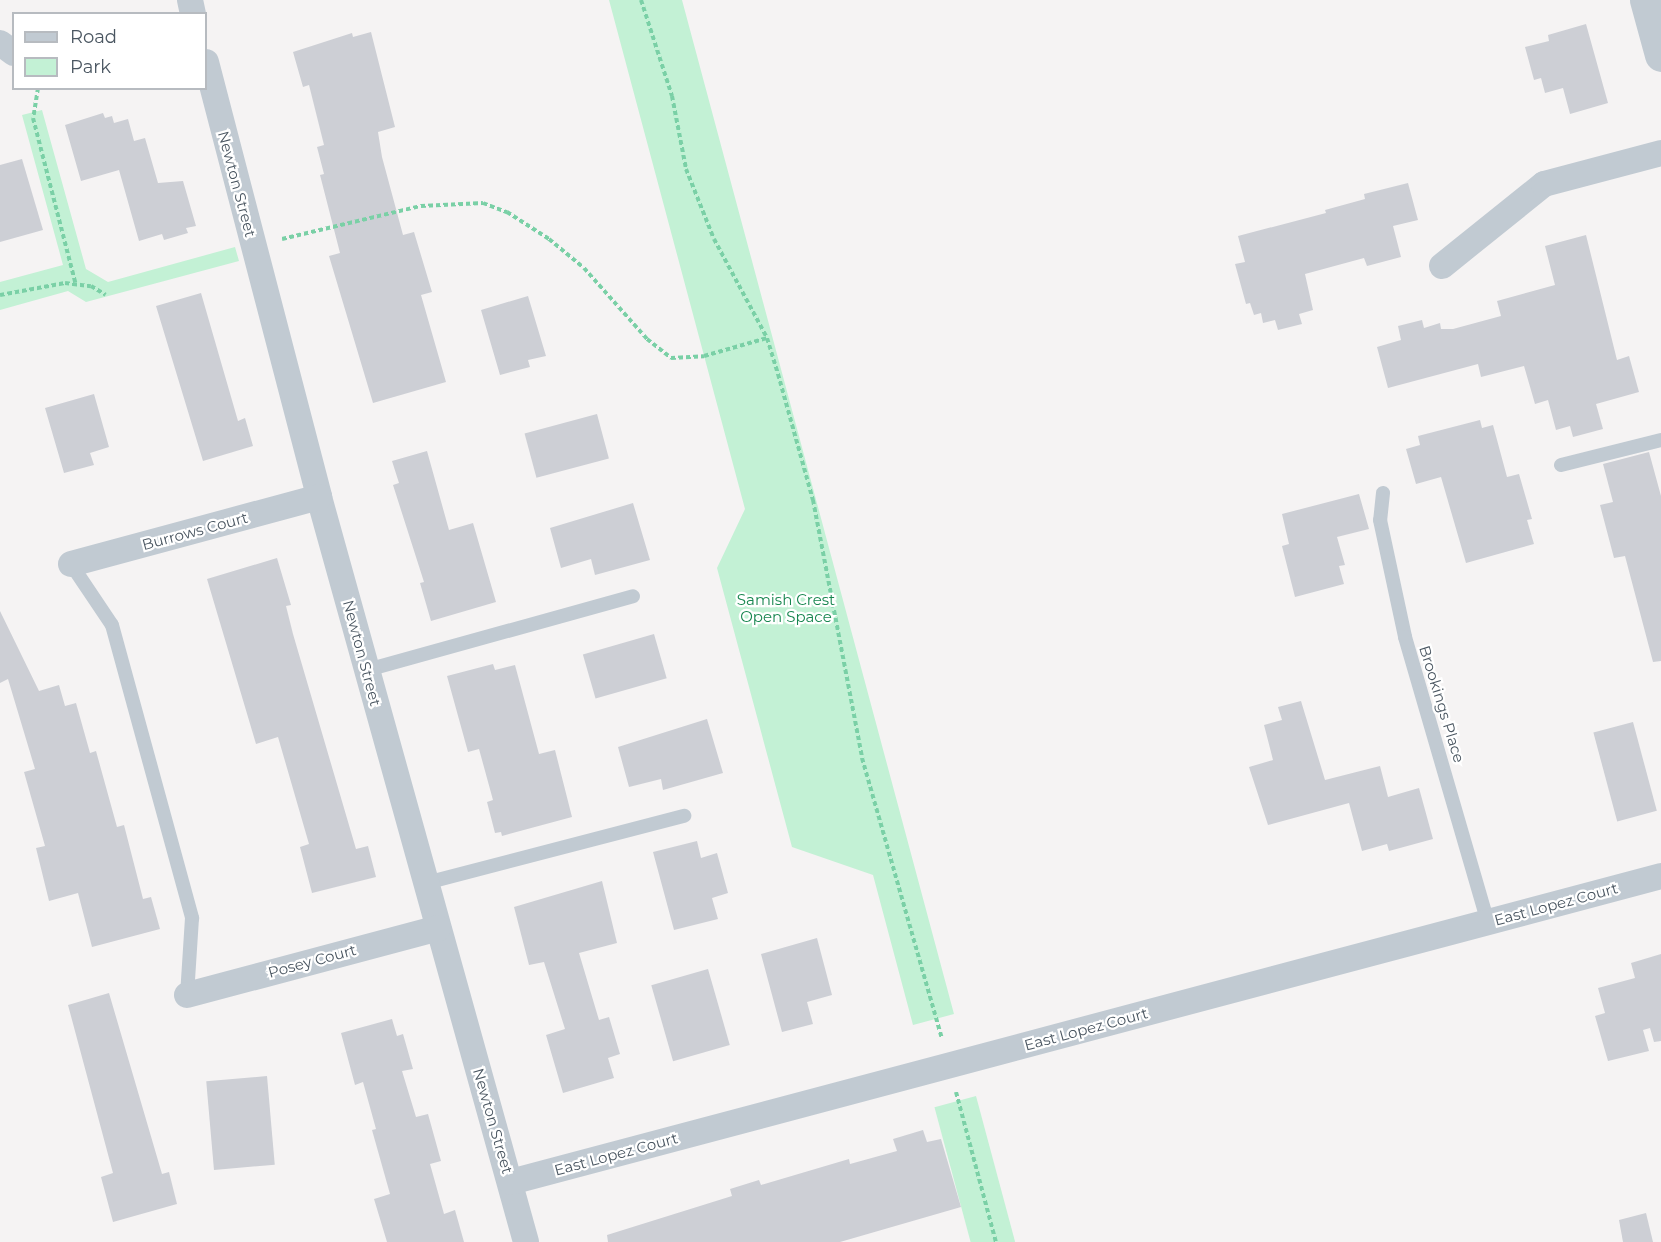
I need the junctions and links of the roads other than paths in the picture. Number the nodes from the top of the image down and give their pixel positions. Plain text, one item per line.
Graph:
1 (1646, 0) edge
2 (1661, 55) edge
3 (207, 66) edge
4 (1661, 153) edge
5 (1442, 266) dead end
6 (1661, 440) edge
7 (1561, 465) dead end
8 (1383, 493) dead end
9 (319, 497) junction
10 (71, 564) joint
11 (633, 596) dead end
12 (367, 670) junction
13 (684, 816) dead end
14 (1661, 876) edge
15 (426, 883) junction
16 (1488, 922) junction
17 (438, 928) junction
18 (187, 995) joint
19 (511, 1182) junction
20 (526, 1242) edge

1 - 2 street
3 - 9 street, Newton Street
4 - 5 street
6 - 7 lane
8 - 16 lane, Brookings Place
9 - 10 street, Burrows Court
9 - 12 street, Newton Street
10 - 18 lane
11 - 12 lane
12 - 15 street, Newton Street
13 - 15 lane
14 - 16 street, East Lopez Court
15 - 17 street, Newton Street
16 - 19 street, East Lopez Court
17 - 18 street, Posey Court
17 - 19 street, Newton Street
19 - 20 street, Newton Street

